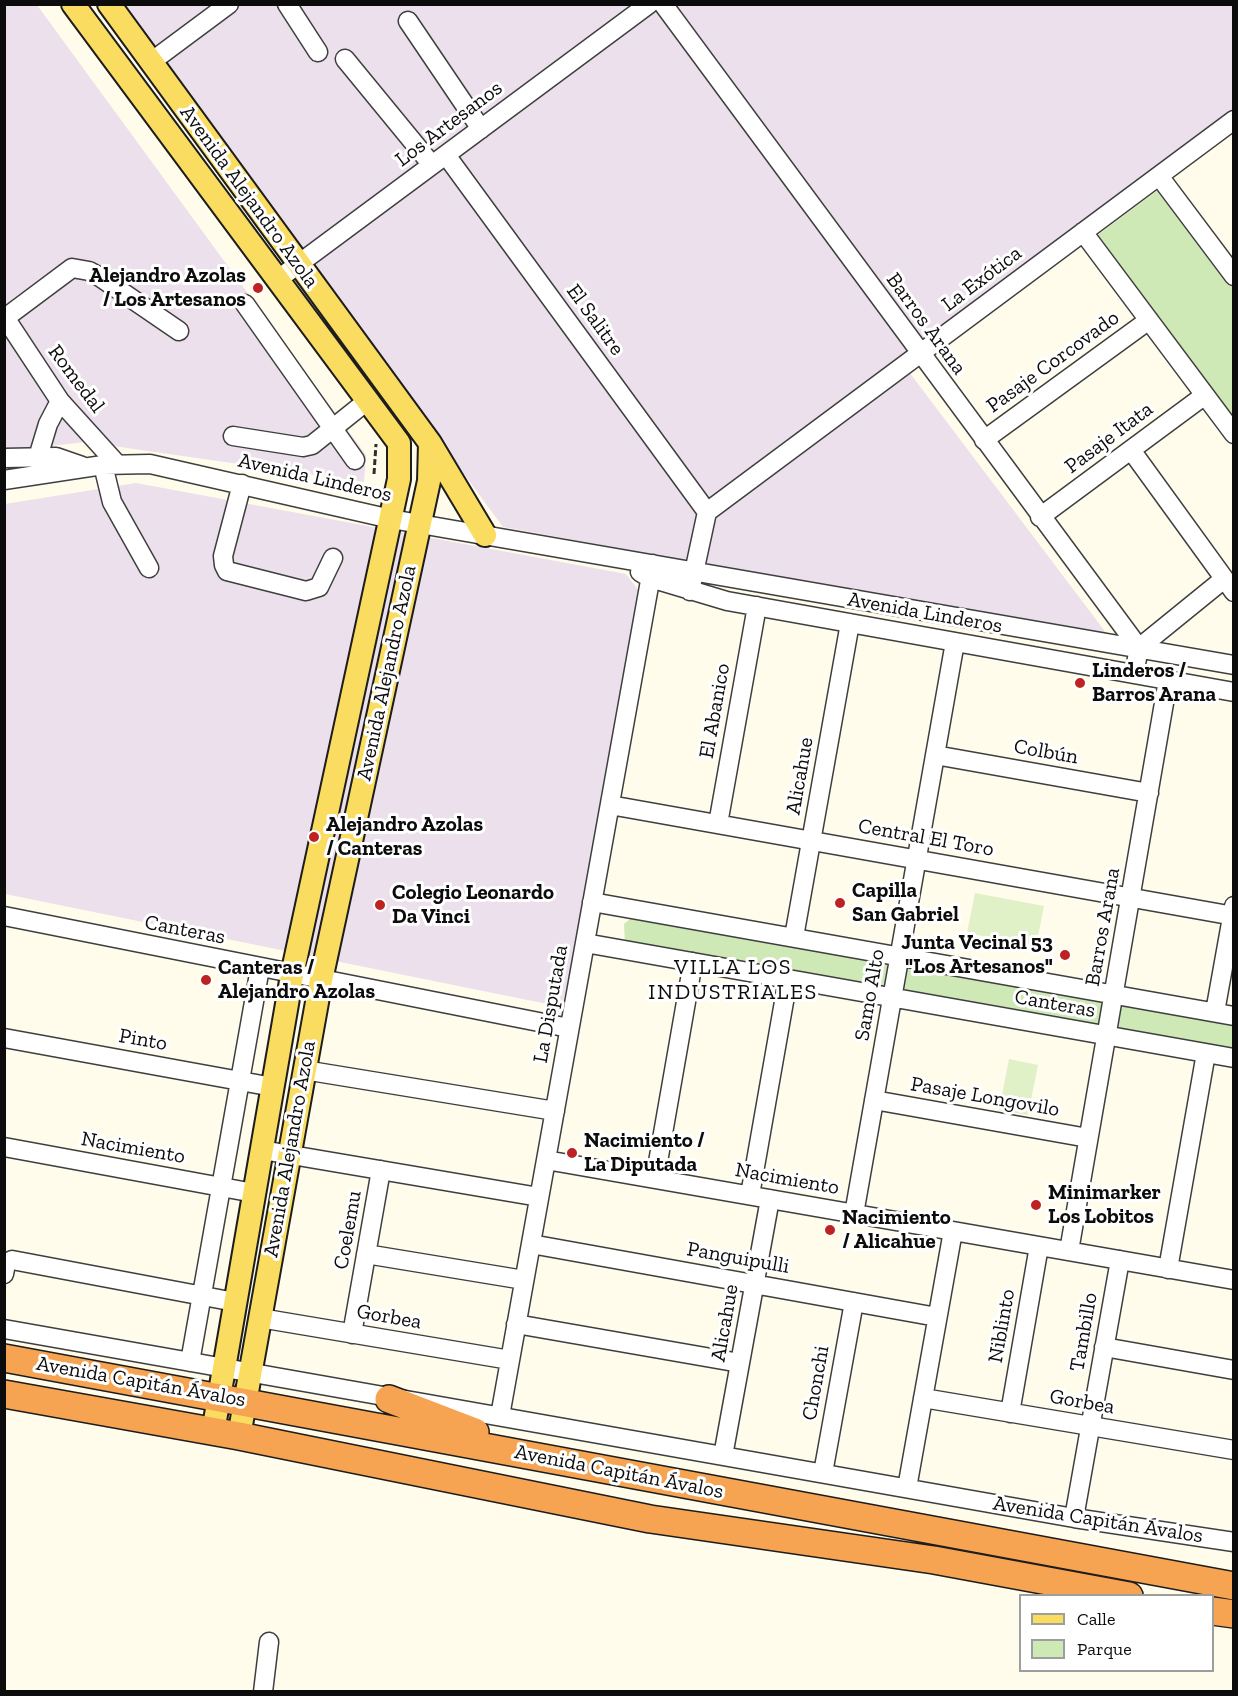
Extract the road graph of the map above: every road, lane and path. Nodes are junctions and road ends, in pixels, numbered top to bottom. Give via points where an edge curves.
1 (73, 4) edge
2 (109, 4) edge
3 (229, 4) edge
4 (287, 4) edge
5 (649, 4) edge
6 (663, 4) edge
7 (408, 21) dead end
8 (318, 52) dead end
9 (345, 59) dead end
10 (151, 62) junction
11 (1233, 121) edge
12 (481, 129) junction
13 (439, 160) junction
14 (1159, 176) junction
15 (1083, 232) junction
16 (297, 265) junction
17 (1233, 276) edge
18 (277, 280) junction
19 (244, 304) dead end
20 (5, 317) edge
21 (1149, 320) junction
22 (179, 331) dead end
23 (920, 353) junction
24 (1205, 395) junction
25 (367, 400) junction
26 (60, 401) junction
27 (334, 429) junction
28 (1233, 434) edge
29 (232, 436) dead end
30 (984, 440) junction
31 (430, 443) junction
32 (1131, 450) junction
33 (38, 457) junction
34 (4, 458) edge
35 (355, 460) dead end
36 (102, 465) junction
37 (4, 480) edge
38 (242, 484) junction
39 (708, 512) junction
40 (1040, 517) junction
41 (391, 519) junction
42 (419, 523) junction
43 (485, 535) junction
44 (333, 558) dead end
45 (149, 568) dead end
46 (652, 571) junction
47 (695, 571) junction
48 (1229, 585) edge
49 (690, 591) junction
50 (757, 606) junction
51 (850, 623) junction
52 (955, 642) junction
53 (1139, 648) junction
54 (1233, 665) edge
55 (1134, 674) junction
56 (1168, 680) junction
57 (1233, 692) edge
58 (935, 755) junction
59 (1149, 794) junction
60 (610, 805) junction
61 (718, 824) junction
62 (811, 841) junction
63 (916, 860) junction
64 (1131, 898) junction
65 (592, 902) junction
66 (1233, 912) edge
67 (4, 916) edge
68 (794, 938) junction
69 (585, 943) junction
70 (900, 956) junction
71 (693, 962) junction
72 (260, 968) junction
73 (292, 975) junction
74 (789, 979) junction
75 (321, 980) junction
76 (1114, 994) junction
77 (892, 998) junction
78 (1215, 1012) junction
79 (1233, 1016) edge
80 (569, 1028) junction
81 (1107, 1036) junction
82 (4, 1038) edge
83 (1206, 1053) junction
84 (1233, 1058) edge
85 (304, 1070) junction
86 (240, 1081) junction
87 (273, 1087) junction
88 (874, 1100) junction
89 (555, 1111) junction
90 (1089, 1138) junction
91 (4, 1147) edge
92 (262, 1150) junction
93 (289, 1154) junction
94 (546, 1160) junction
95 (381, 1170) junction
96 (655, 1179) junction
97 (221, 1186) junction
98 (254, 1193) junction
99 (750, 1196) junction
100 (539, 1197) junction
101 (770, 1199) junction
102 (855, 1214) junction
103 (952, 1231) junction
104 (531, 1244) junction
105 (1039, 1246) junction
106 (1069, 1251) junction
107 (366, 1254) junction
108 (1120, 1260) junction
109 (1168, 1269) junction
110 (4, 1274) edge
111 (524, 1280) junction
112 (1233, 1280) edge
113 (755, 1284) junction
114 (202, 1295) junction
115 (235, 1302) junction
116 (854, 1302) junction
117 (937, 1317) junction
118 (260, 1318) junction
119 (516, 1324) junction
120 (4, 1329) edge
121 (352, 1334) junction
122 (1104, 1347) junction
123 (4, 1358) edge
124 (510, 1360) junction
125 (190, 1362) junction
126 (740, 1363) junction
127 (224, 1368) junction
128 (1233, 1370) edge
129 (250, 1372) junction
130 (4, 1394) edge
131 (232, 1398) junction
132 (923, 1398) junction
133 (389, 1399) junction
134 (1010, 1413) junction
135 (500, 1416) junction
136 (1090, 1426) junction
137 (213, 1432) junction
138 (239, 1436) junction
139 (1233, 1450) edge
140 (723, 1456) junction
141 (538, 1457) junction
142 (823, 1473) junction
143 (907, 1488) junction
144 (1074, 1518) junction
145 (1233, 1542) edge
146 (1233, 1586) edge
147 (1118, 1594) edge
148 (1214, 1611) edge
149 (1233, 1614) edge
150 (268, 1642) dead end
151 (263, 1692) edge

1 - 18 main road, Avenida Alejandro Azola
2 - 10 main road, Avenida Alejandro Azola
3 - 10 street
4 - 8 street
5 - 12 street, Los Artesanos
6 - 23 street, Barros Arana
7 - 12 street
9 - 13 street, El Salitre
10 - 16 main road, Avenida Alejandro Azola
11 - 14 street, La Exótica
12 - 13 street, Los Artesanos
13 - 16 street, Los Artesanos
13 - 39 street, El Salitre
14 - 15 street, La Exótica
14 - 17 street
15 - 21 street
15 - 23 street, La Exótica
16 - 18 street, Los Artesanos
16 - 31 main road, Avenida Alejandro Azola
18 - 25 main road, Avenida Alejandro Azola
19 - 27 street
20 - 22 street via 72,268 90,271
20 - 26 street, Romedal
21 - 24 street
21 - 30 street, Pasaje Corcovado
23 - 30 street, Barros Arana
23 - 39 street, La Exótica
24 - 28 street
24 - 32 street, Pasaje Itata
25 - 27 street
25 - 41 main road, Avenida Alejandro Azola via 399,443 401,466
26 - 33 street
26 - 36 street, Romedal
27 - 29 street via 303,447
27 - 35 street
30 - 40 street, Barros Arana
31 - 42 main road, Avenida Alejandro Azola via 429,481
31 - 43 main road
32 - 40 street, Pasaje Itata
32 - 48 street
33 - 34 street
33 - 36 street
36 - 37 street, Avenida Linderos
36 - 38 street, Avenida Linderos via 150,464
36 - 45 street via 112,502
38 - 41 street, Avenida Linderos
38 - 44 street via 223,556 227,571 306,591 319,587
39 - 47 street
40 - 53 street, Barros Arana
41 - 42 street, Avenida Linderos
41 - 73 main road, Avenida Alejandro Azola
42 - 43 street, Avenida Linderos
42 - 75 main road, Avenida Alejandro Azola
43 - 46 street, Avenida Linderos via 615,557
46 - 47 street, Avenida Linderos
46 - 49 street, Avenida Linderos
46 - 60 street, La Disputada
47 - 49 street
47 - 53 street, Avenida Linderos
48 - 53 street
49 - 50 street, Avenida Linderos
50 - 51 street, Avenida Linderos
50 - 61 street, El Abanico
51 - 52 street, Avenida Linderos
51 - 62 street, Alicahue
52 - 55 street, Avenida Linderos
52 - 58 street, Samo Alto
53 - 54 street, Avenida Linderos
53 - 55 street
55 - 56 street, Avenida Linderos
56 - 57 street, Avenida Linderos
56 - 59 street, Barros Arana
58 - 59 street, Colbún
58 - 63 street, Samo Alto
59 - 64 street, Barros Arana
60 - 61 street, Central El Toro
60 - 65 street, La Disputada
61 - 62 street, Central El Toro
62 - 63 street, Central El Toro
62 - 68 street, Alicahue
63 - 64 street, Central El Toro
63 - 70 street, Samo Alto
64 - 66 street, Central El Toro
64 - 76 street, Barros Arana
65 - 68 street, Canteras
65 - 69 street, La Disputada
66 - 78 street
67 - 72 street, Canteras
68 - 70 street, Canteras
69 - 71 street, Canteras
69 - 80 street, La Disputada
70 - 76 street, Canteras
70 - 77 street, Samo Alto
71 - 74 street, Canteras
71 - 96 street
72 - 73 street, Canteras
72 - 86 street
73 - 75 street, Canteras
73 - 87 main road, Avenida Alejandro Azola
74 - 77 street, Canteras
74 - 99 street
75 - 80 street, Canteras
75 - 85 main road, Avenida Alejandro Azola
76 - 78 street, Canteras
76 - 81 street, Barros Arana
77 - 81 street, Canteras
77 - 88 street, Samo Alto
78 - 79 street, Canteras
80 - 89 street, La Disputada
81 - 83 street, Canteras
81 - 90 street, Barros Arana
82 - 86 street, Pinto
83 - 84 street, Canteras
83 - 109 street
85 - 89 street
85 - 93 main road, Avenida Alejandro Azola
86 - 87 street, Pinto
86 - 97 street
87 - 92 main road, Avenida Alejandro Azola
88 - 90 street, Pasaje Longovilo
88 - 102 street, Samo Alto
89 - 94 street, La Disputada
90 - 106 street, Barros Arana
91 - 97 street, Nacimiento
92 - 93 street
92 - 98 main road, Avenida Alejandro Azola
93 - 95 street
93 - 118 main road, Avenida Alejandro Azola
94 - 96 street, Nacimiento
94 - 100 street, La Disputada
95 - 100 street
95 - 107 street, Coelemu
96 - 99 street, Nacimiento
97 - 98 street, Nacimiento
97 - 114 street
98 - 115 main road, Avenida Alejandro Azola
99 - 101 street, Nacimiento
100 - 104 street, La Disputada
101 - 102 street, Nacimiento
101 - 113 street, Alicahue
102 - 103 street, Nacimiento
103 - 105 street, Nacimiento
103 - 117 street
104 - 111 street, La Disputada
104 - 113 street, Panguipulli
105 - 106 street, Nacimiento
105 - 134 street, Niblinto
106 - 108 street, Nacimiento
107 - 111 street
107 - 121 street, Coelemu
108 - 109 street, Nacimiento
108 - 122 street, Tambillo
109 - 112 street, Nacimiento
110 - 114 street via 6,1264 12,1260
111 - 119 street, La Disputada
113 - 116 street, Panguipulli
113 - 126 street, Alicahue
114 - 115 street
114 - 125 street
115 - 127 main road, Avenida Alejandro Azola
116 - 117 street, Panguipulli
116 - 142 street, Chonchi
117 - 132 street
118 - 121 street, Gorbea
118 - 129 main road, Avenida Alejandro Azola
119 - 124 street, La Disputada
119 - 126 street
120 - 125 street, Avenida Capitán Ávalos
121 - 124 street, Gorbea
122 - 128 street
122 - 136 street, Tambillo
123 - 131 highway, Avenida Capitán Ávalos
124 - 135 street, La Disputada
125 - 127 street, Avenida Capitán Ávalos
126 - 140 street, Alicahue
127 - 129 street, Avenida Capitán Ávalos
127 - 131 main road, Avenida Alejandro Azola
129 - 131 main road, Avenida Alejandro Azola
129 - 133 street, Avenida Capitán Ávalos
130 - 137 highway, Avenida Capitán Ávalos
131 - 137 main road, Avenida Alejandro Azola
131 - 138 main road, Avenida Alejandro Azola
131 - 141 highway, Avenida Capitán Ávalos
132 - 134 street, Gorbea
132 - 143 street
133 - 135 street, Avenida Capitán Ávalos
133 - 141 highway
134 - 136 street, Gorbea
135 - 140 street, Avenida Capitán Ávalos
136 - 139 street, Gorbea
136 - 144 street, Tambillo
137 - 138 highway, Avenida Capitán Ávalos
138 - 147 highway, Avenida Capitán Ávalos via 650,1519 934,1560
140 - 142 street, Avenida Capitán Ávalos
141 - 146 highway, Avenida Capitán Ávalos
142 - 143 street, Avenida Capitán Ávalos
143 - 144 street, Avenida Capitán Ávalos
144 - 145 street, Avenida Capitán Ávalos
148 - 149 highway
150 - 151 street

